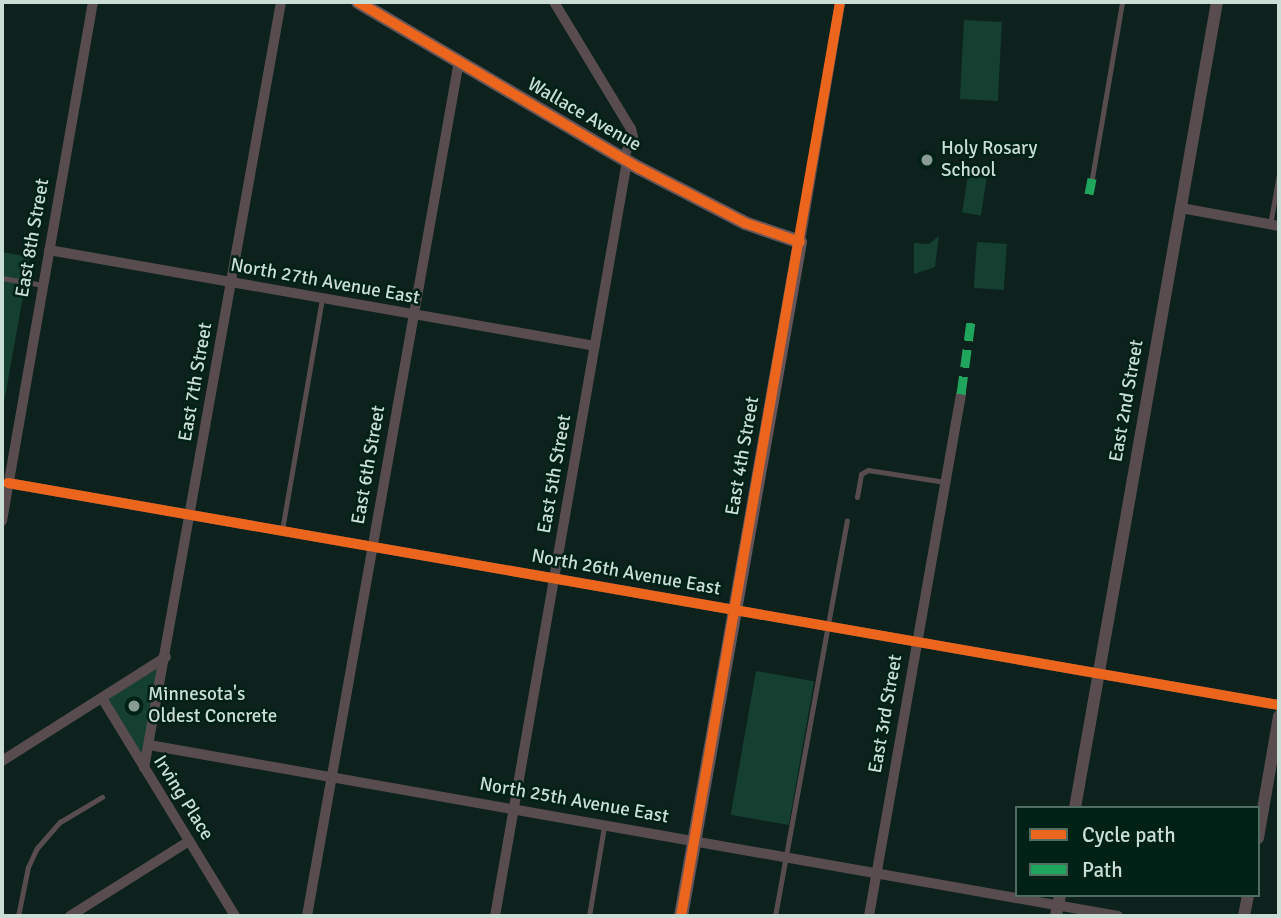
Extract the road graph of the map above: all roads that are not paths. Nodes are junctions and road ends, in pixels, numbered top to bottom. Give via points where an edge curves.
1 (93, 2) edge
2 (281, 2) edge
3 (358, 2) edge
4 (554, 2) edge
5 (840, 2) edge
6 (1122, 2) edge
7 (1217, 2) edge
8 (459, 61) junction
9 (625, 160) junction
10 (1279, 174) edge
11 (1092, 178) dead end
12 (1181, 208) junction
13 (1275, 226) edge
14 (800, 242) junction
15 (49, 250) junction
16 (2, 278) edge
17 (231, 283) junction
18 (43, 285) junction
19 (322, 299) junction
20 (412, 314) junction
21 (595, 346) junction
22 (961, 394) dead end
23 (945, 482) junction
24 (8, 483) junction
25 (858, 497) dead end
26 (191, 514) junction
27 (2, 521) edge
28 (847, 521) dead end
29 (282, 530) junction
30 (372, 546) junction
31 (554, 578) junction
32 (733, 610) junction
33 (827, 626) junction
34 (917, 642) junction
35 (166, 657) junction
36 (1098, 674) junction
37 (102, 698) junction
38 (1279, 705) edge
39 (1279, 716) edge
40 (149, 745) junction
41 (2, 761) edge
42 (144, 768) junction
43 (331, 778) junction
44 (102, 797) dead end
45 (1075, 806) edge
46 (514, 809) junction
47 (605, 825) junction
48 (1260, 826) edge
49 (694, 840) junction
50 (189, 841) junction
51 (785, 856) junction
52 (877, 872) junction
53 (1248, 897) edge
54 (1058, 906) edge
55 (19, 916) edge
56 (69, 916) edge
57 (235, 916) edge
58 (307, 916) edge
59 (495, 916) edge
60 (589, 916) edge
61 (681, 916) edge
62 (775, 916) edge
63 (869, 916) edge
64 (1118, 916) edge
65 (1244, 916) edge

1 - 15 street, East 8th Street
2 - 17 street, East 7th Street
3 - 8 main road, Wallace Avenue
4 - 9 street, East 5th Street via 631,129
5 - 14 street, East 4th Street
6 - 11 lane
7 - 12 street, East 2nd Street
8 - 9 main road, Wallace Avenue
8 - 20 street, East 6th Street
9 - 14 main road, Wallace Avenue via 745,223
9 - 21 street, East 5th Street
10 - 13 lane
12 - 13 street
12 - 36 street, East 2nd Street
14 - 32 main road, East 4th Street
15 - 17 street, North 27th Avenue East
15 - 18 street, East 8th Street
16 - 18 lane
17 - 19 street, North 27th Avenue East
17 - 26 street, East 7th Street
18 - 24 street, East 8th Street
19 - 20 street, North 27th Avenue East
19 - 29 lane
20 - 21 street, North 27th Avenue East
20 - 30 street, East 6th Street
21 - 31 street, East 5th Street
22 - 23 street, East 3rd Street
23 - 25 lane via 868,470 861,474
23 - 34 street, East 3rd Street
24 - 26 street, North 26th Avenue East
24 - 27 street, East 8th Street
26 - 29 street, North 26th Avenue East
26 - 35 street, East 7th Street
28 - 33 lane
29 - 30 street, North 26th Avenue East
30 - 31 street, North 26th Avenue East
30 - 43 street, East 6th Street
31 - 32 street, North 26th Avenue East
31 - 46 street, East 5th Street
32 - 33 street, North 26th Avenue East
32 - 49 main road, East 4th Street
33 - 34 street, North 26th Avenue East
33 - 51 lane
34 - 36 street, North 26th Avenue East
34 - 52 street, East 3rd Street
35 - 37 street
35 - 40 street, East 7th Street
36 - 38 street, North 26th Avenue East
36 - 45 street, East 2nd Street
37 - 41 street
37 - 42 street, Irving Place
39 - 48 street
40 - 42 street, East 7th Street
40 - 43 street, North 25th Avenue East
42 - 50 street, Irving Place
43 - 46 street, North 25th Avenue East
43 - 58 street, East 6th Street
44 - 55 lane via 60,822 37,849 28,867
46 - 47 street, North 25th Avenue East
46 - 59 street, East 5th Street
47 - 49 street, North 25th Avenue East
47 - 60 lane
49 - 51 street, North 25th Avenue East
49 - 61 main road, East 4th Street
50 - 56 street
50 - 57 street, Irving Place
51 - 52 street, North 25th Avenue East
51 - 62 lane
52 - 54 street, North 25th Avenue East
52 - 63 street, East 3rd Street
53 - 65 street
54 - 64 street, North 25th Avenue East

